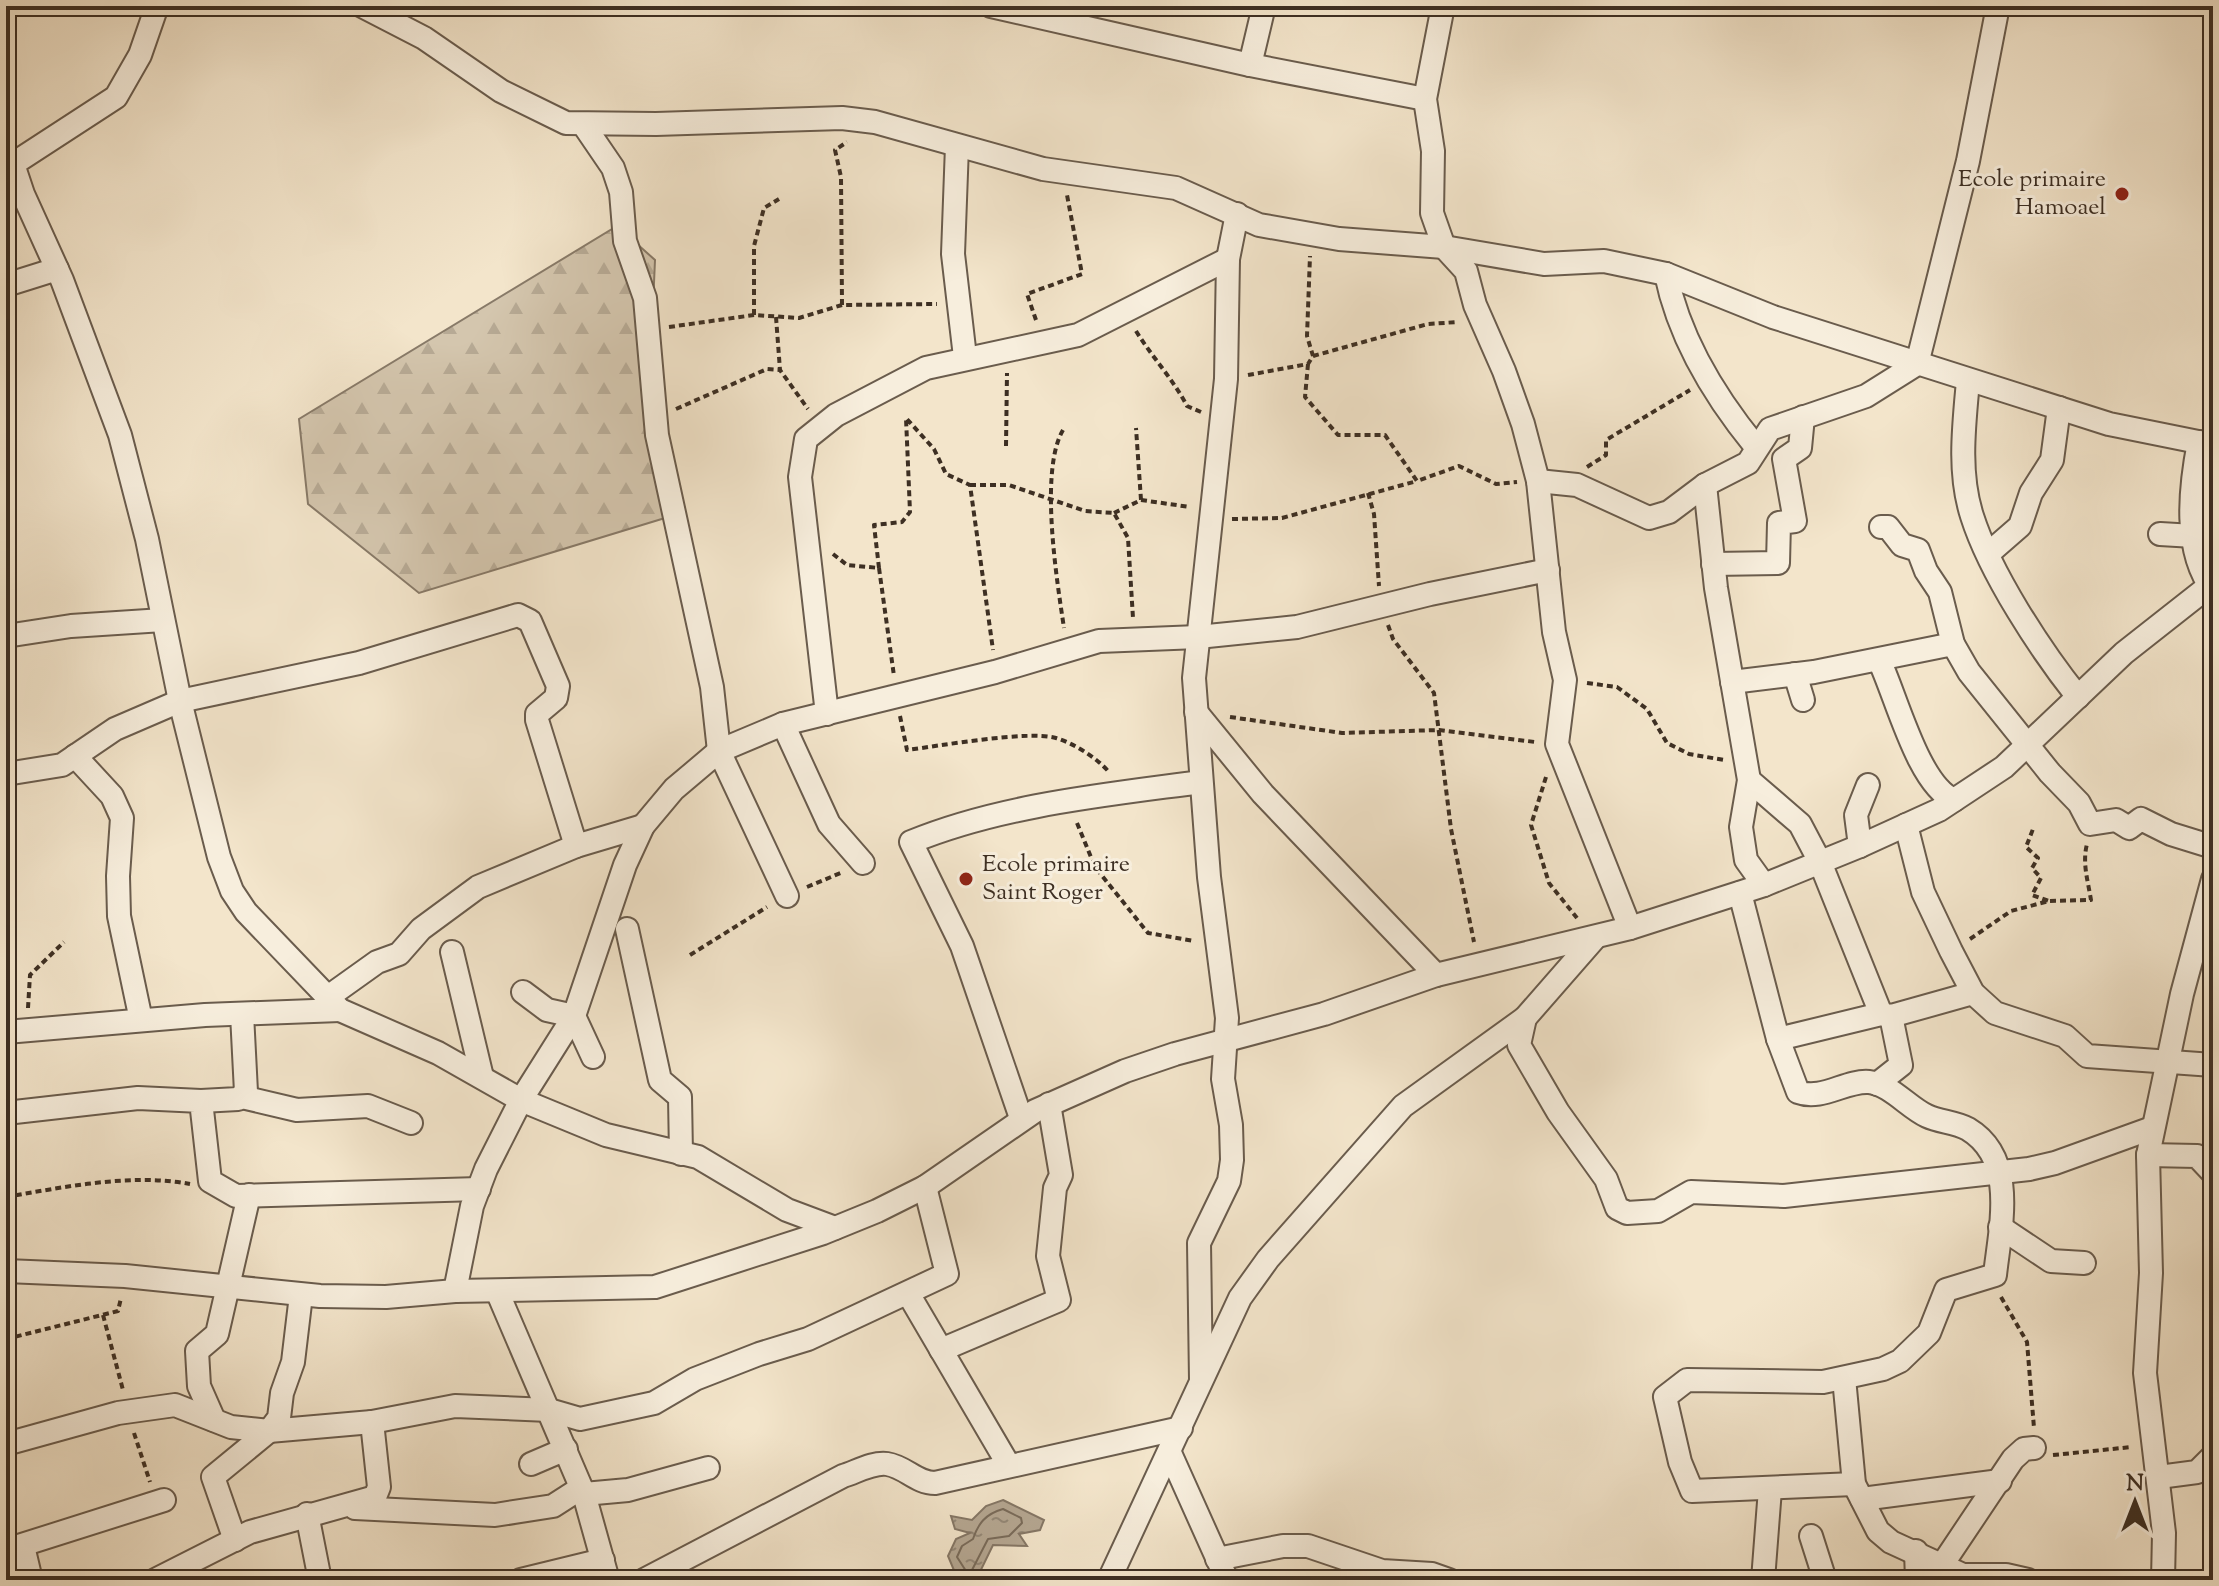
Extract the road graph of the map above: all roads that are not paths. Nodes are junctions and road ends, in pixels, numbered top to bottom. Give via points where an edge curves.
1 (157, 6) edge
2 (362, 6) edge
3 (991, 6) edge
4 (1264, 6) edge
5 (1443, 6) edge
6 (1998, 6) edge
7 (1062, 14) edge
8 (1250, 65) junction
9 (1425, 99) junction
10 (583, 124) junction
11 (957, 146) junction
12 (10, 163) edge
13 (1237, 214) junction
14 (1444, 247) junction
15 (1228, 259) junction
16 (57, 269) junction
17 (1666, 274) junction
18 (6, 285) edge
19 (965, 357) junction
20 (1917, 364) junction
21 (1968, 381) junction
22 (2059, 408) junction
23 (1803, 417) junction
24 (2206, 444) edge
25 (1756, 447) junction
26 (1538, 481) junction
27 (1705, 485) junction
28 (1881, 527) dead end
29 (2160, 534) dead end
30 (2194, 536) junction
31 (1989, 553) junction
32 (1713, 564) junction
33 (1548, 570) junction
34 (2212, 586) edge
35 (163, 620) junction
36 (6, 636) edge
37 (1198, 637) junction
38 (1953, 644) junction
39 (1879, 660) junction
40 (1795, 674) junction
41 (1732, 682) junction
42 (2078, 697) junction
43 (1803, 700) dead end
44 (180, 701) junction
45 (1196, 712) junction
46 (827, 714) junction
47 (783, 724) junction
48 (2027, 745) junction
49 (719, 751) junction
50 (75, 756) junction
51 (1746, 771) junction
52 (6, 774) edge
53 (1201, 782) junction
54 (1868, 785) dead end
55 (1954, 800) junction
56 (1906, 825) junction
57 (643, 826) junction
58 (576, 846) junction
59 (1860, 846) junction
60 (2213, 847) edge
61 (1820, 862) junction
62 (863, 863) dead end
63 (2212, 884) edge
64 (1764, 885) junction
65 (1740, 893) junction
66 (787, 896) dead end
67 (1630, 928) junction
68 (627, 929) dead end
69 (1594, 939) junction
70 (452, 952) dead end
71 (1436, 975) junction
72 (523, 992) dead end
73 (1973, 993) junction
74 (334, 1004) junction
75 (242, 1014) junction
76 (1886, 1015) junction
77 (574, 1016) junction
78 (1525, 1018) junction
79 (141, 1020) junction
80 (16, 1031) edge
81 (1226, 1039) junction
82 (1778, 1039) junction
83 (593, 1057) dead end
84 (2169, 1062) junction
85 (2213, 1065) edge
86 (482, 1077) junction
87 (1877, 1084) junction
88 (242, 1097) junction
89 (521, 1100) junction
90 (201, 1101) junction
91 (1049, 1104) junction
92 (6, 1113) edge
93 (1021, 1118) junction
94 (411, 1123) dead end
95 (2152, 1128) junction
96 (681, 1154) junction
97 (2148, 1155) junction
98 (2002, 1173) junction
99 (2213, 1173) edge
100 (925, 1187) junction
101 (479, 1189) junction
102 (249, 1195) junction
103 (2000, 1227) junction
104 (835, 1228) junction
105 (2084, 1263) dead end
106 (6, 1271) edge
107 (228, 1289) junction
108 (455, 1291) junction
109 (497, 1291) junction
110 (301, 1295) junction
111 (909, 1295) junction
112 (941, 1350) junction
113 (1844, 1378) junction
114 (1201, 1380) junction
115 (549, 1410) junction
116 (214, 1420) junction
117 (372, 1422) junction
118 (1181, 1428) junction
119 (269, 1431) junction
120 (6, 1444) edge
121 (2034, 1448) road end
122 (566, 1449) junction
123 (1170, 1453) junction
124 (2213, 1456) edge
125 (531, 1464) dead end
126 (1008, 1464) junction
127 (708, 1468) dead end
128 (2159, 1477) junction
129 (2000, 1481) junction
130 (1770, 1489) junction
131 (583, 1491) junction
132 (1858, 1491) junction
133 (164, 1500) dead end
134 (338, 1507) junction
135 (307, 1514) junction
136 (1811, 1536) dead end
137 (235, 1540) junction
138 (14, 1548) edge
139 (1916, 1551) junction
140 (1217, 1559) junction
141 (1942, 1565) junction
142 (605, 1570) edge
143 (31, 1580) edge
144 (155, 1580) edge
145 (320, 1580) edge
146 (521, 1580) edge
147 (644, 1580) edge
148 (1109, 1580) edge
149 (1227, 1580) edge
150 (1449, 1580) edge
151 (1763, 1580) edge
152 (1825, 1580) edge
153 (1917, 1580) edge
154 (2028, 1580) edge
155 (2163, 1580) edge

1 - 12 street via 140,55 116,97
2 - 10 street via 424,38 501,91 559,121
3 - 7 street
4 - 8 street
5 - 9 street
6 - 20 street via 1968,161
7 - 8 street
8 - 9 street
9 - 14 street via 1433,151 1432,213
10 - 11 street via 842,118
10 - 49 street via 613,168 621,192 625,241 645,298 669,499 712,687
11 - 13 street via 1062,173 1176,188
11 - 19 street via 953,254
12 - 16 street
13 - 14 street via 1259,225 1311,234
13 - 15 street
14 - 17 street via 1544,264 1604,261
14 - 26 street via 1466,271
15 - 19 street via 1078,335
15 - 37 street via 1226,379
16 - 18 street
16 - 35 street via 120,435
17 - 20 street via 1773,317
17 - 25 street via 1685,337
19 - 46 street via 879,390 817,430 801,450
20 - 21 street
20 - 23 street via 1866,396
21 - 22 street
21 - 31 street via 1962,446 1972,515
22 - 24 street
22 - 31 street via 2052,460 2031,493 2020,526
23 - 25 street via 1770,429
23 - 32 street via 1800,448 1784,459 1795,521 1779,523 1778,563
24 - 30 street via 2193,480
25 - 27 street via 1748,463
26 - 27 street via 1577,485 1649,518 1669,512
26 - 33 street
27 - 32 street
28 - 38 street via 1888,527 1902,545 1918,550 1940,592
29 - 30 street
30 - 34 street via 2197,564
31 - 42 street
32 - 41 street
33 - 37 street via 1297,627
33 - 67 street via 1565,680 1557,744
34 - 42 street via 2124,653
35 - 36 street
35 - 44 street
37 - 45 street
37 - 46 street via 1099,641
38 - 39 street
38 - 48 street
39 - 40 street
39 - 55 street via 1919,754 1941,794
40 - 41 street
40 - 43 street
41 - 51 street
42 - 48 street
44 - 50 street via 115,729
44 - 58 street via 359,663 525,616 558,686 556,698 537,720
44 - 74 street via 232,891
45 - 53 street
45 - 71 street via 1263,794
46 - 47 street
47 - 49 street
47 - 62 street via 829,824
48 - 55 street
48 - 60 street via 2079,803 2090,824 2116,820 2129,828 2141,819
49 - 57 street via 674,789
49 - 66 street
50 - 52 street via 49,769
50 - 79 street via 112,796 122,818 119,916
51 - 61 street via 1800,824
51 - 64 street via 1741,827 1746,860
53 - 81 street
53 - 93 street via 1069,802 942,830 911,842 962,946
54 - 59 street via 1856,815
55 - 56 street
56 - 59 street
56 - 73 street via 1923,892
57 - 58 street
57 - 77 street
58 - 74 street via 478,887 421,929 399,954 377,962
59 - 61 street
61 - 64 street
61 - 76 street
63 - 84 street
64 - 65 street
65 - 67 street
65 - 82 street
67 - 69 street
68 - 96 street via 660,1080 680,1097
69 - 71 street
69 - 78 street
70 - 86 street
71 - 81 street via 1324,1014
72 - 77 street via 547,1010
73 - 76 street
73 - 84 street via 1995,1013 2065,1036 2087,1056
74 - 75 street
74 - 86 street
75 - 79 street
75 - 88 street
76 - 82 street
76 - 87 street via 1901,1065
77 - 83 street
77 - 89 street
78 - 98 street via 1519,1045 1606,1179 1617,1208 1625,1213 1658,1211 1691,1192 1784,1196
78 - 114 street via 1403,1106 1268,1259 1240,1298
79 - 80 street
81 - 91 street via 1125,1071
81 - 114 street via 1223,1079 1232,1160 1229,1181 1199,1243
82 - 87 street via 1800,1093
84 - 85 street
84 - 95 street
86 - 89 street
87 - 98 street via 1925,1115 1970,1130
88 - 90 street
88 - 94 street via 297,1110 368,1106
89 - 96 street via 606,1135
89 - 101 street
90 - 92 street via 138,1098
90 - 102 street via 210,1181 236,1196
91 - 93 street
91 - 112 street via 1061,1175 1048,1256 1059,1300
93 - 100 street
95 - 97 street
95 - 98 street via 2055,1163
96 - 104 street via 715,1165 787,1210
97 - 99 street via 2197,1156
97 - 128 street via 2151,1273 2145,1373
98 - 103 street
100 - 104 street
100 - 111 street via 947,1274
101 - 102 street
101 - 108 street
102 - 107 street
103 - 105 street via 2051,1261
103 - 113 street via 1995,1275 1946,1290 1929,1333 1900,1361
104 - 109 street via 655,1287
106 - 107 street via 125,1276
107 - 110 street
107 - 116 street via 217,1334 197,1351 199,1386
108 - 109 street
108 - 110 street via 386,1297
109 - 115 street
110 - 119 street via 293,1362 279,1418
111 - 112 street
111 - 115 street via 808,1339 695,1379 654,1403 580,1419
112 - 126 street
113 - 130 street via 1687,1380 1665,1397 1692,1491
113 - 132 street
114 - 118 street
115 - 117 street via 455,1406
115 - 122 street
116 - 119 street
116 - 120 street via 175,1405 159,1406
117 - 119 street
117 - 134 street via 378,1493
118 - 123 street
118 - 126 street
119 - 137 street via 213,1477
121 - 129 street via 2021,1451
122 - 125 street
122 - 131 street
123 - 140 street
123 - 148 street
124 - 128 street via 2197,1472
126 - 147 street via 926,1483 888,1464 876,1465 843,1476
127 - 131 street via 628,1490
128 - 155 street
129 - 132 street
129 - 141 street
130 - 132 street
130 - 151 street
131 - 134 street via 553,1506 495,1515
131 - 142 street
132 - 139 street via 1878,1531
133 - 138 street
134 - 135 street
135 - 137 street
135 - 145 street
136 - 152 street
137 - 144 street
138 - 143 street
139 - 141 street
139 - 153 street
140 - 149 street
140 - 150 street via 1308,1546 1382,1571
141 - 154 street via 1963,1575
142 - 146 street

